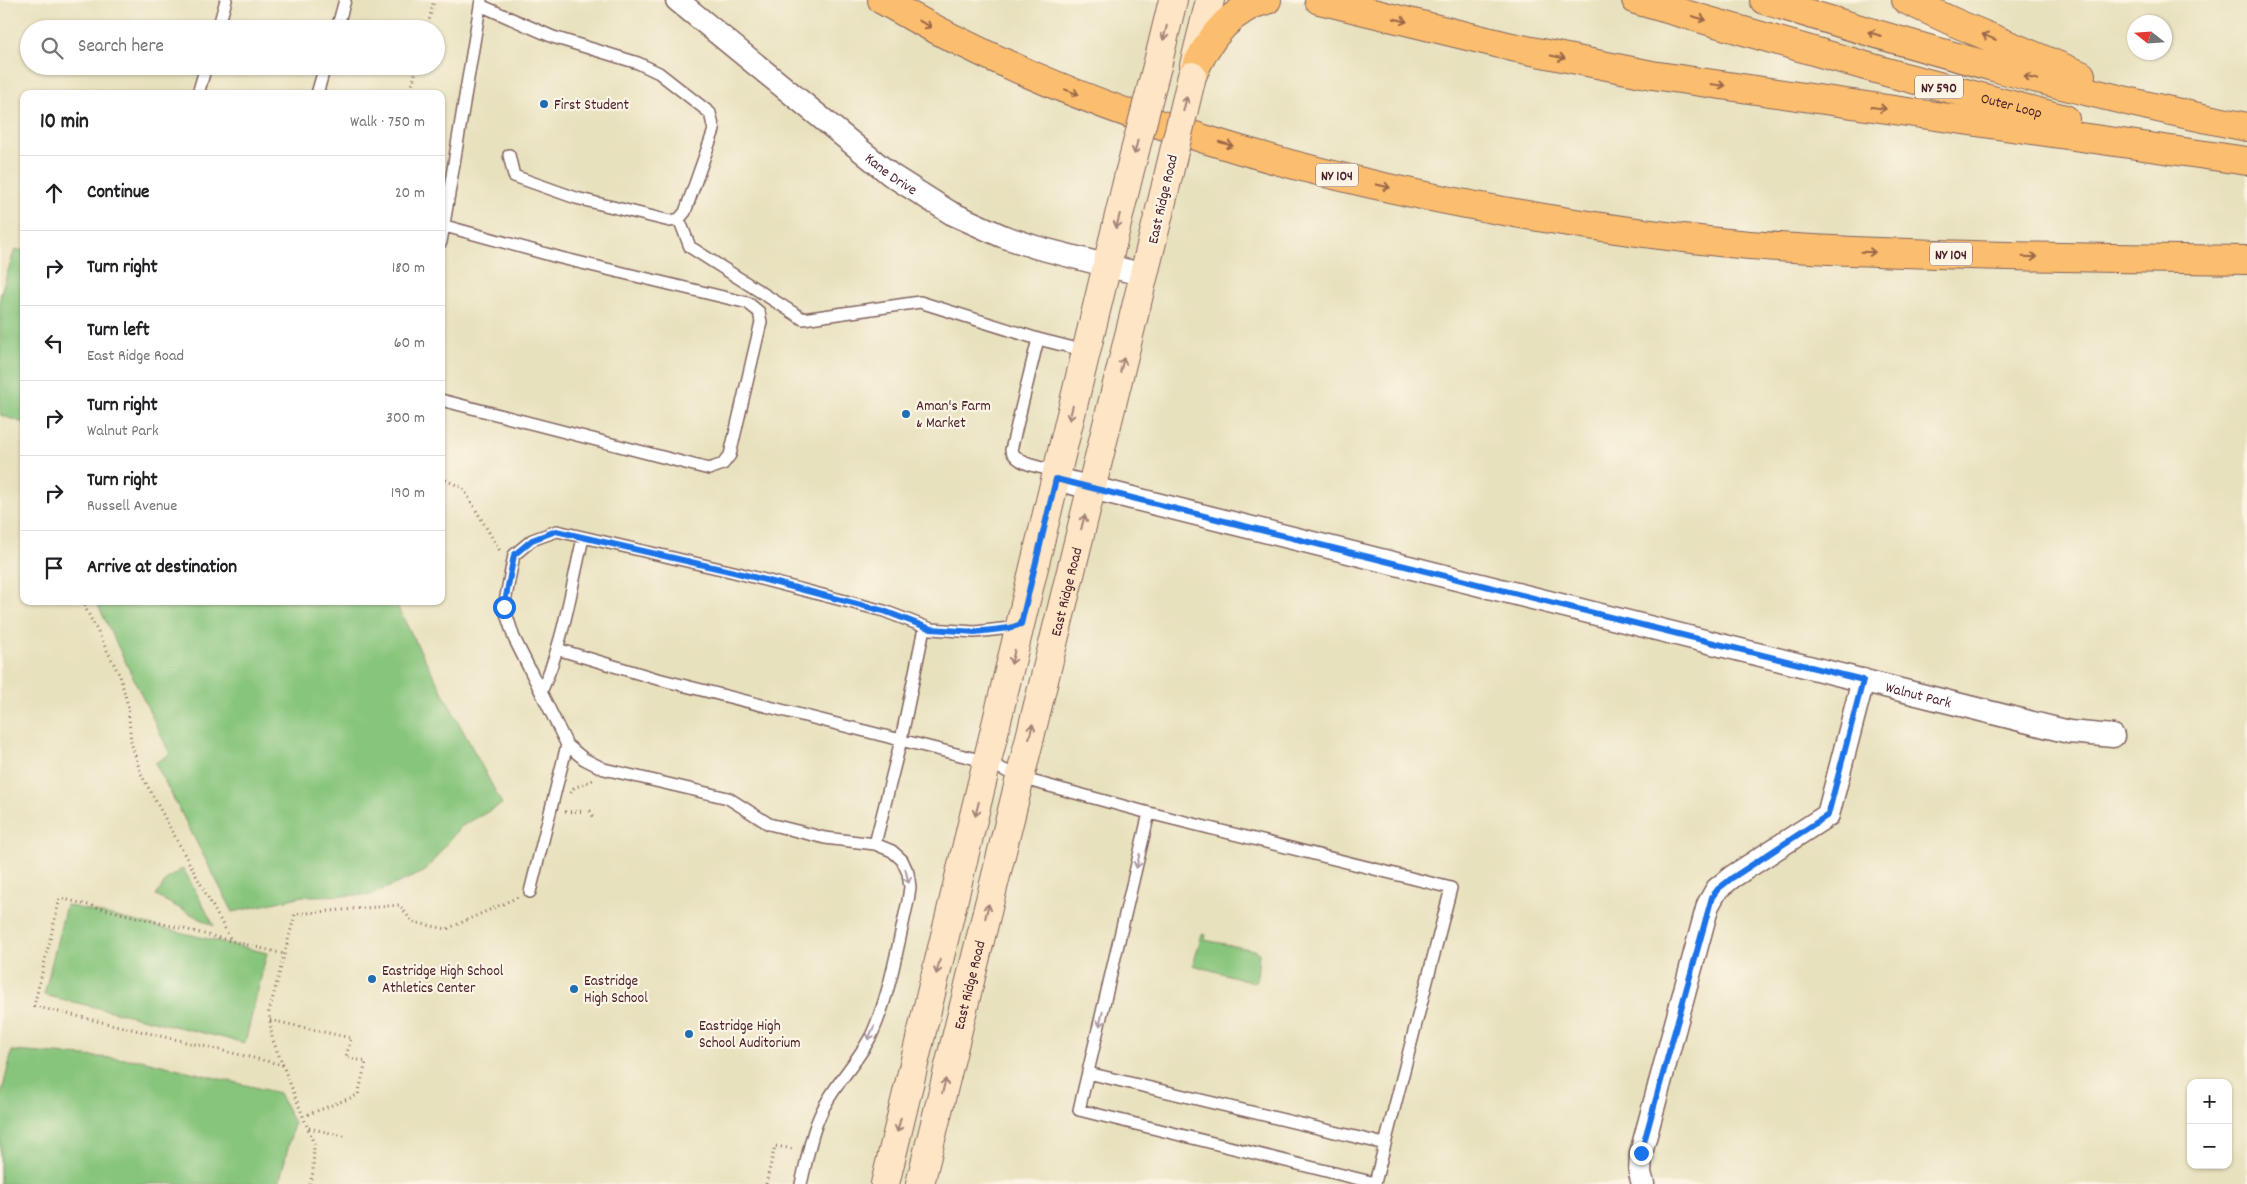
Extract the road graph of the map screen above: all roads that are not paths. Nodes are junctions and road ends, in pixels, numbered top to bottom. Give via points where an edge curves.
1 (226, 0) edge
2 (346, 0) edge
3 (677, 0) edge
4 (882, 0) edge
5 (1173, 0) edge
6 (1210, 0) edge
7 (1267, 0) edge
8 (1319, 0) edge
9 (1636, 0) edge
10 (1764, 0) edge
11 (1906, 0) edge
12 (480, 2) edge
13 (220, 20) edge
14 (340, 20) edge
15 (203, 75) edge
16 (323, 75) edge
17 (1192, 76) junction
18 (199, 90) edge
19 (318, 90) edge
20 (2198, 117) junction
21 (2247, 126) edge
22 (509, 155) dead end
23 (2247, 160) edge
24 (679, 219) junction
25 (445, 226) joint
26 (2084, 258) junction
27 (2247, 260) edge
28 (1107, 265) junction
29 (2247, 270) edge
30 (1144, 274) junction
31 (1038, 339) junction
32 (1086, 351) junction
33 (445, 401) edge
34 (1057, 475) junction
35 (1091, 488) junction
36 (583, 538) junction
37 (1021, 624) junction
38 (924, 628) junction
39 (557, 649) junction
40 (1863, 680) junction
41 (541, 692) junction
42 (2114, 736) dead end
43 (901, 740) junction
44 (568, 745) junction
45 (988, 762) junction
46 (1020, 778) junction
47 (1149, 814) junction
48 (876, 844) junction
49 (530, 892) road end
50 (1088, 1073) junction
51 (1385, 1144) junction
52 (801, 1184) edge
53 (884, 1184) edge
54 (920, 1184) edge
55 (1643, 1184) edge

1 - 13 lane
2 - 14 lane
3 - 28 street, Kane Drive via 891,175 952,213 1019,242
4 -> 26 highway, NY 104 via 992,58 1124,111 1258,154 1392,189 1564,221 1737,244 1819,250
5 -> 28 main road, bridge
6 - 17 main road, East Ridge Road
7 - 17 highway via 1247,6 1228,21 1206,48
8 -> 23 highway via 1512,47 1652,75
9 -> 23 highway, Outer Loop / NY 590 via 1981,98
20 -> 10 highway, NY 590 via 2003,70
20 -> 11 highway via 2053,64
12 - 24 lane via 553,37 638,63 659,73 710,113 714,130 685,212
12 - 25 lane
15 - 18 lane
16 - 19 lane
30 -> 17 main road, East Ridge Road, bridge
20 - 21 highway, NY 590
22 - 24 lane via 514,176 576,198 670,221
24 - 31 lane via 690,247 803,319 920,302
25 - 33 lane via 748,303 759,312 761,322 730,455 723,464 709,469
26 - 27 highway
26 - 29 highway, NY 104
28 - 30 street, Kane Drive
28 - 32 main road
35 -> 30 main road, East Ridge Road
31 - 32 lane
31 - 34 lane via 1011,450 1014,458
32 -> 34 main road
34 - 35 street, Walnut Park
34 - 37 main road
35 - 40 street, Walnut Park
46 -> 35 main road, East Ridge Road
36 - 38 lane via 734,572 884,611
36 - 39 lane
36 - 41 lane via 556,531 532,540 514,555 504,607 514,638
37 - 38 lane via 975,632
37 -> 45 main road
38 - 43 lane
39 - 41 lane
39 - 43 lane via 654,678
40 - 42 street, Walnut Park via 2069,732
40 - 55 street via 1828,815 1732,878 1718,889 1708,905 1641,1153
41 - 44 lane
43 - 45 lane
43 - 48 lane
44 - 48 lane via 584,759 604,768 728,798 769,824 825,838
44 - 49 lane
45 - 46 lane
45 -> 53 main road
46 - 47 lane
54 -> 46 main road, East Ridge Road
47 -> 50 lane
47 - 51 lane via 1451,888
48 -> 52 lane via 902,860 908,873 908,901 872,1034 822,1111
50 - 51 lane
50 - 51 lane via 1080,1110 1375,1183

